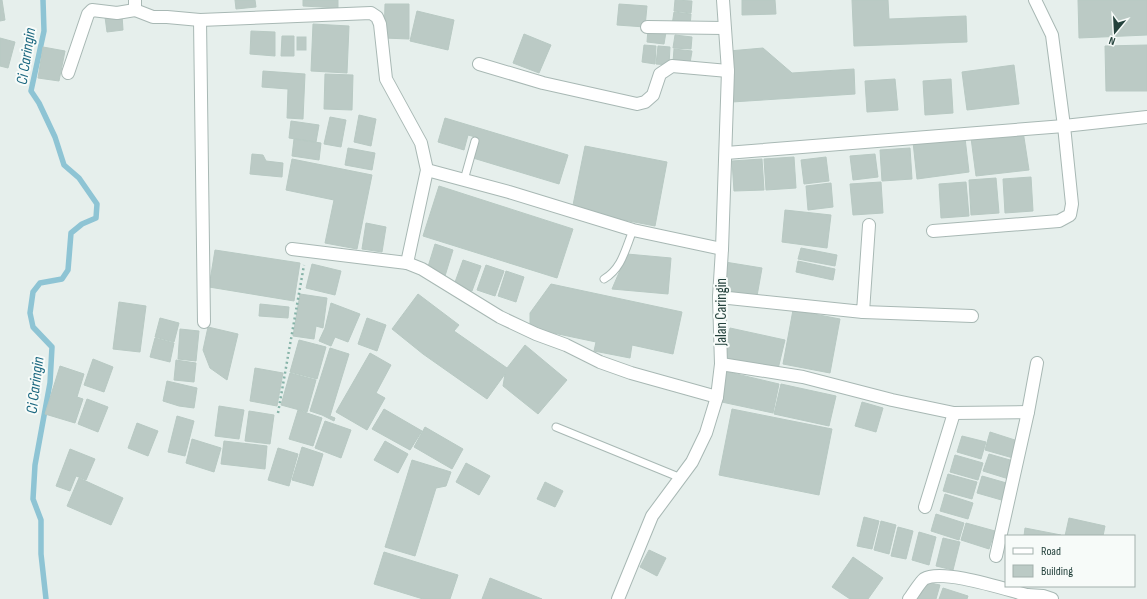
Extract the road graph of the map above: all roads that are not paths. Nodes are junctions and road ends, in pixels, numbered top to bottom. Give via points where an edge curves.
1 (723, 0) edge
2 (1035, 0) edge
3 (135, 5) edge
4 (200, 20) junction
5 (647, 26) dead end
6 (724, 28) junction
7 (479, 64) dead end
8 (728, 71) junction
9 (68, 73) dead end
10 (1147, 117) edge
11 (1064, 126) junction
12 (475, 140) dead end
13 (726, 154) junction
14 (427, 170) junction
15 (464, 180) junction
16 (869, 225) dead end
17 (633, 230) junction
18 (933, 231) dead end
19 (292, 249) dead end
20 (722, 249) junction
21 (407, 263) junction
22 (604, 279) dead end
23 (719, 297) junction
24 (863, 312) junction
25 (972, 316) dead end
26 (204, 322) dead end
27 (1037, 363) dead end
28 (721, 364) junction
29 (717, 397) junction
30 (1028, 412) junction
31 (954, 413) junction
32 (556, 427) dead end
33 (681, 478) junction
34 (926, 507) dead end
35 (996, 556) dead end
36 (1028, 597) edge
37 (618, 599) edge
38 (909, 599) edge
39 (1052, 599) edge

1 - 6 street, Jalan Caringin
2 - 11 street via 1052,35
3 - 4 street via 152,17
3 - 9 street via 117,13 92,10 88,14
4 - 14 street via 371,13 377,17 380,24 386,79 420,143
4 - 26 street
5 - 6 street
6 - 8 street, Jalan Caringin
7 - 8 street via 542,83 637,104 645,102 652,95 660,74 672,66
8 - 13 street, Jalan Caringin
10 - 11 street
11 - 13 street
11 - 18 street via 1072,204 1070,215 1059,221
12 - 15 lane
13 - 20 street, Jalan Caringin
14 - 15 street
14 - 21 street
15 - 17 street
16 - 24 street
17 - 20 street
17 - 22 lane via 618,267
19 - 21 street
20 - 23 street, Jalan Caringin
21 - 29 street via 422,269 500,317 600,362
23 - 24 street
23 - 28 street, Jalan Caringin
24 - 25 street
27 - 30 street
28 - 29 street, Jalan Caringin
28 - 31 street via 803,377
29 - 33 street, Jalan Caringin via 706,433
30 - 31 street
30 - 35 street
31 - 34 street
32 - 33 lane
33 - 37 street, Jalan Caringin via 652,516
36 - 38 street via 986,584 941,576 924,579
36 - 39 street via 1043,596

